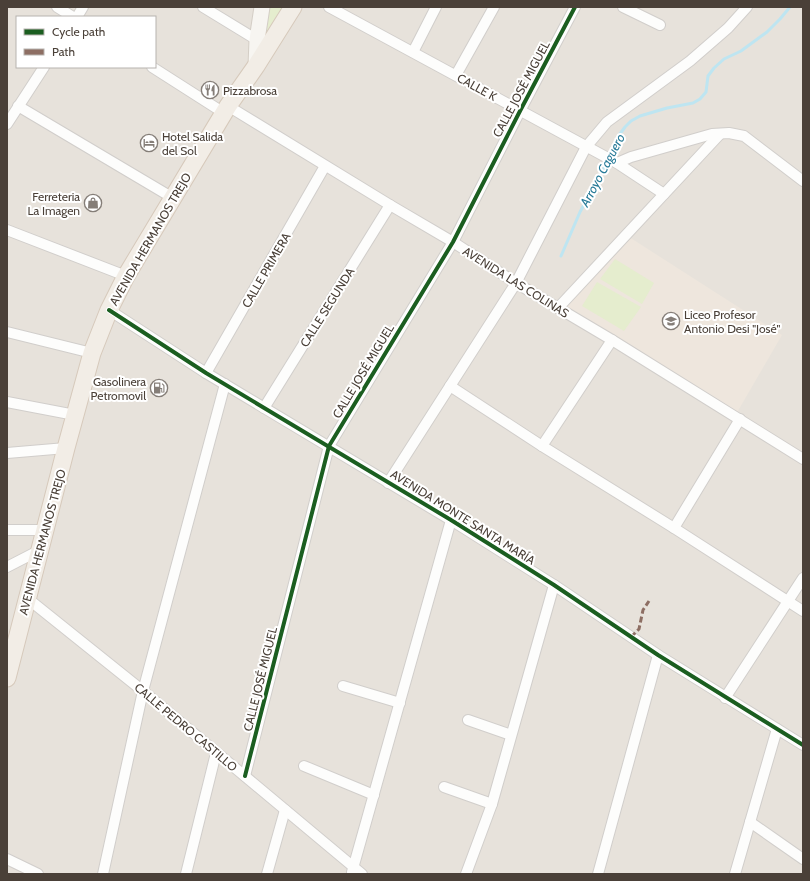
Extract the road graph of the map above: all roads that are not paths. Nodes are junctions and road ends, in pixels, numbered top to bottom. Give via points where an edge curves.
1 (57, 7) edge
2 (83, 7) edge
3 (204, 7) edge
4 (262, 7) edge
5 (293, 7) edge
6 (329, 7) edge
7 (436, 7) edge
8 (494, 7) edge
9 (576, 7) edge
10 (623, 7) edge
11 (747, 7) edge
12 (71, 16) edge
13 (78, 16) edge
14 (660, 25) dead end
15 (257, 40) junction
16 (413, 52) junction
17 (256, 66) junction
18 (43, 68) edge
19 (154, 68) edge
20 (456, 75) junction
21 (18, 106) junction
22 (226, 109) junction
23 (520, 111) junction
24 (7, 124) edge
25 (720, 134) junction
26 (586, 147) junction
27 (614, 162) junction
28 (325, 166) junction
29 (803, 182) edge
30 (664, 194) junction
31 (173, 198) junction
32 (390, 205) junction
33 (7, 230) edge
34 (453, 242) junction
35 (126, 276) junction
36 (516, 283) junction
37 (558, 308) junction
38 (109, 310) junction
39 (7, 332) edge
40 (612, 340) junction
41 (92, 353) junction
42 (206, 373) junction
43 (226, 384) junction
44 (450, 386) junction
45 (7, 402) edge
46 (264, 408) junction
47 (75, 415) junction
48 (740, 419) junction
49 (329, 446) junction
50 (542, 446) junction
51 (66, 448) junction
52 (7, 454) edge
53 (803, 459) edge
54 (388, 483) junction
55 (451, 520) junction
56 (674, 528) junction
57 (7, 530) edge
58 (45, 530) junction
59 (40, 550) junction
60 (7, 567) edge
61 (803, 578) edge
62 (554, 585) junction
63 (27, 598) junction
64 (788, 601) junction
65 (803, 611) edge
66 (658, 656) junction
67 (7, 678) edge
68 (343, 686) dead end
69 (143, 691) junction
70 (725, 698) junction
71 (400, 703) junction
72 (468, 720) dead end
73 (777, 729) junction
74 (511, 735) junction
75 (803, 745) edge
76 (216, 752) junction
77 (304, 766) dead end
78 (245, 776) junction
79 (444, 787) dead end
80 (374, 795) junction
81 (492, 804) junction
82 (285, 810) junction
83 (750, 822) junction
84 (7, 859) edge
85 (803, 859) edge
86 (356, 872) edge
87 (38, 874) edge
88 (103, 874) edge
89 (186, 874) edge
90 (267, 874) edge
91 (466, 874) edge
92 (598, 874) edge
93 (735, 874) edge

1 - 12 street
2 - 13 street
3 - 15 street
4 - 15 street
5 - 17 main road, AVENIDA HERMANOS TREJO
6 - 16 street, CALLE K
7 - 16 street
8 - 20 street
9 - 23 street, CALLE JOSÉ MIGUEL
10 - 14 street
11 - 26 street via 690,62 607,122
15 - 17 street
16 - 20 street, CALLE K
17 - 22 main road, AVENIDA HERMANOS TREJO
18 - 21 street
19 - 22 street, AVENIDA LAS COLINAS
20 - 23 street, CALLE K
21 - 24 street
21 - 31 street
22 - 28 street, AVENIDA LAS COLINAS
22 - 31 main road, AVENIDA HERMANOS TREJO
23 - 26 street, CALLE K
23 - 34 street, CALLE JOSÉ MIGUEL
25 - 27 street via 712,134
25 - 29 street via 744,136
25 - 30 street
26 - 27 street, CALLE K
26 - 36 street
27 - 30 street, CALLE K
28 - 32 street, AVENIDA LAS COLINAS
28 - 42 street, CALLE PRIMERA
30 - 37 street
31 - 35 main road, AVENIDA HERMANOS TREJO
32 - 34 street, AVENIDA LAS COLINAS
32 - 46 street, CALLE SEGUNDA
33 - 35 street
34 - 36 street, AVENIDA LAS COLINAS
34 - 49 street, CALLE JOSÉ MIGUEL
35 - 38 main road, AVENIDA HERMANOS TREJO
36 - 37 street, AVENIDA LAS COLINAS
36 - 44 street
37 - 40 street, AVENIDA LAS COLINAS
38 - 41 main road, AVENIDA HERMANOS TREJO
38 - 42 street, AVENIDA MONTE SANTA MARÍA
39 - 41 street
40 - 48 street, AVENIDA LAS COLINAS
40 - 50 street
41 - 47 main road, AVENIDA HERMANOS TREJO
42 - 43 street, AVENIDA MONTE SANTA MARÍA
43 - 46 street, AVENIDA MONTE SANTA MARÍA
43 - 69 street
44 - 50 street
44 - 54 street
45 - 47 street
46 - 49 street, AVENIDA MONTE SANTA MARÍA
47 - 51 main road, AVENIDA HERMANOS TREJO
48 - 53 street, AVENIDA LAS COLINAS
48 - 56 street
49 - 54 street, AVENIDA MONTE SANTA MARÍA
49 - 78 street, CALLE JOSÉ MIGUEL
50 - 56 street
51 - 52 street
51 - 58 main road, AVENIDA HERMANOS TREJO
54 - 55 street, AVENIDA MONTE SANTA MARÍA
55 - 62 street, AVENIDA MONTE SANTA MARÍA
55 - 71 street
56 - 64 street
57 - 58 street
58 - 59 main road, AVENIDA HERMANOS TREJO
59 - 60 street
59 - 63 main road, AVENIDA HERMANOS TREJO
61 - 64 street
62 - 66 street, AVENIDA MONTE SANTA MARÍA
62 - 74 street
63 - 67 main road, AVENIDA HERMANOS TREJO
63 - 69 street, CALLE PEDRO CASTILLO
64 - 65 street
64 - 70 street
66 - 70 street, AVENIDA MONTE SANTA MARÍA
66 - 92 street
68 - 71 street
69 - 76 street, CALLE PEDRO CASTILLO
69 - 88 street
70 - 73 street, AVENIDA MONTE SANTA MARÍA
71 - 80 street
72 - 74 street
73 - 75 street, AVENIDA MONTE SANTA MARÍA
73 - 83 street
74 - 81 street
76 - 78 street, CALLE PEDRO CASTILLO
76 - 89 street
77 - 80 street
78 - 82 street, CALLE PEDRO CASTILLO
79 - 81 street
80 - 86 street
81 - 91 street
82 - 86 street, CALLE PEDRO CASTILLO
82 - 90 street
83 - 85 street
83 - 93 street
84 - 87 street

